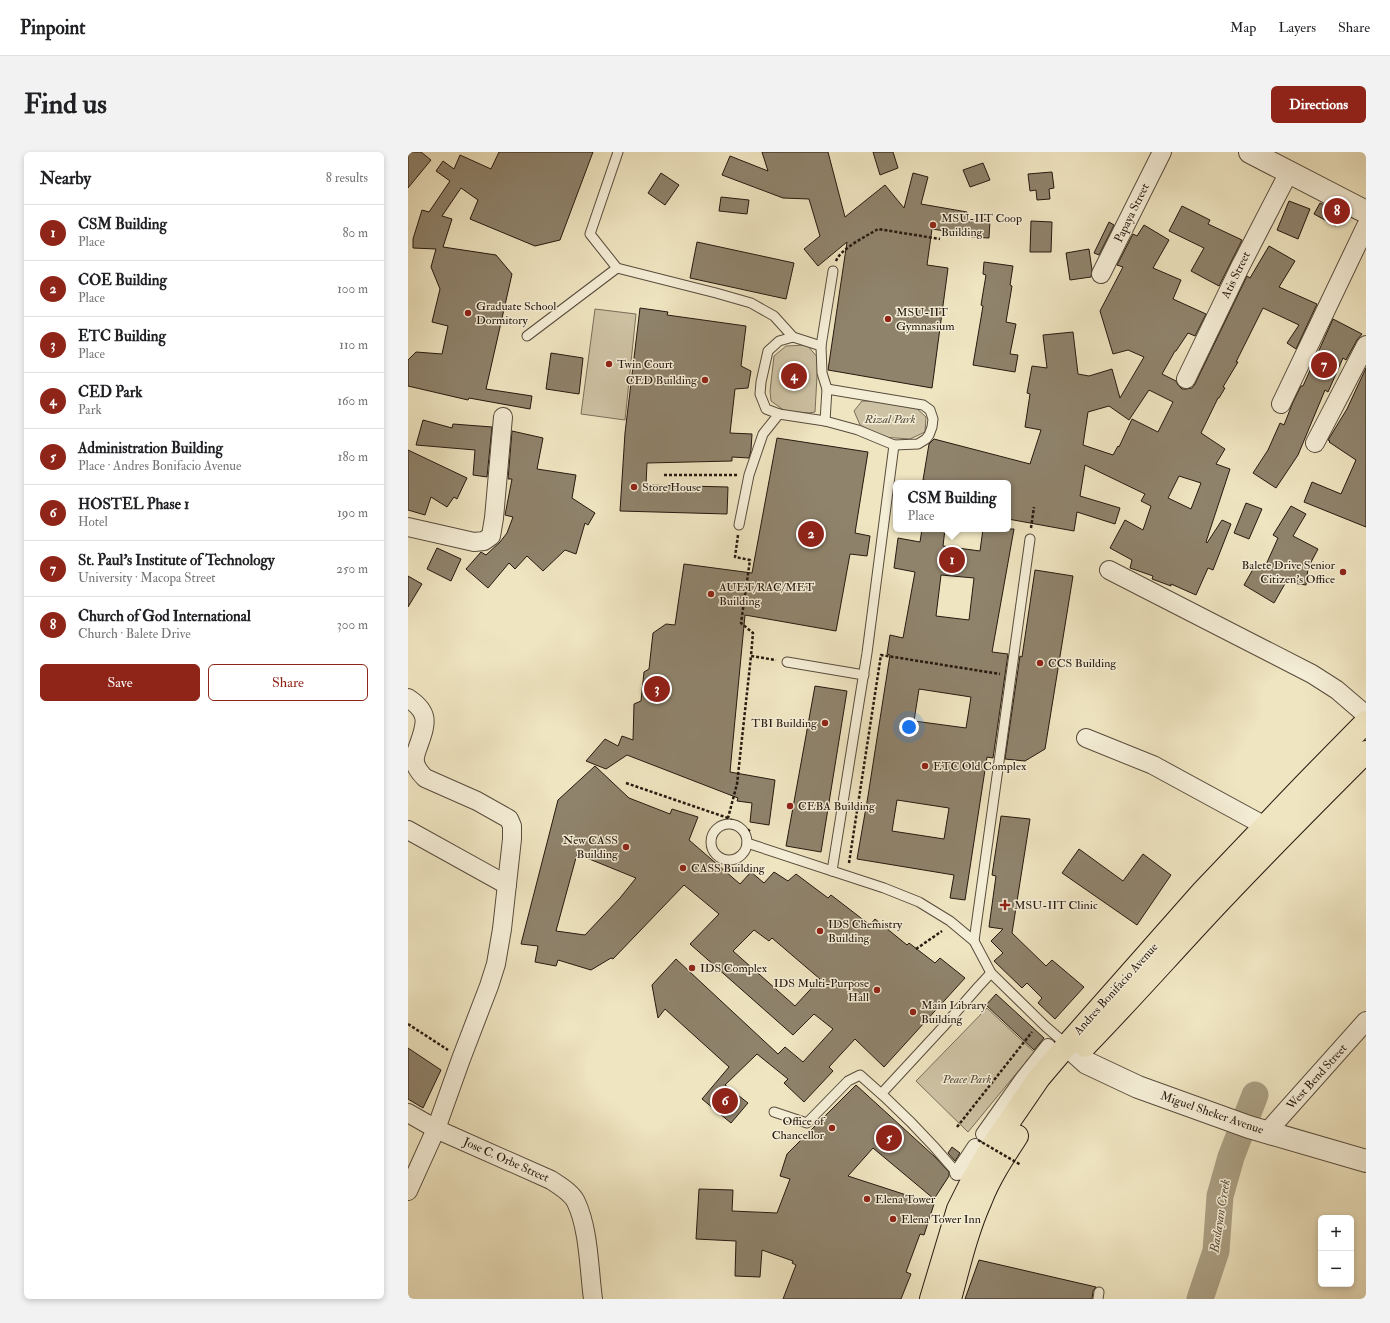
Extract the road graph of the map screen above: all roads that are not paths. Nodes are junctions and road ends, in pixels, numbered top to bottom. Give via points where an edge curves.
1 (618, 152) edge
2 (1162, 152) edge
3 (1250, 152) edge
4 (1289, 172) junction
5 (1366, 212) edge
6 (1366, 226) edge
7 (617, 268) junction
8 (833, 271) road end
9 (1101, 274) dead end
10 (527, 336) dead end
11 (793, 337) junction
12 (1366, 345) edge
13 (820, 346) junction
14 (1186, 379) dead end
15 (827, 389) junction
16 (1281, 404) dead end
17 (779, 414) junction
18 (503, 417) dead end
19 (825, 421) junction
20 (1315, 443) dead end
21 (894, 445) junction
22 (740, 525) road end
23 (408, 527) edge
24 (1030, 539) road end
25 (1109, 570) dead end
26 (787, 662) road end
27 (864, 675) junction
28 (408, 698) edge
29 (1366, 715) edge
30 (1366, 722) edge
31 (1086, 738) dead end
32 (1366, 752) edge
33 (1266, 826) junction
34 (408, 830) edge
35 (747, 843) dead end
36 (832, 871) junction
37 (508, 885) junction
38 (974, 941) junction
39 (991, 973) junction
40 (1366, 1021) edge
41 (1064, 1048) junction
42 (882, 1093) junction
43 (408, 1112) edge
44 (774, 1112) dead end
45 (1249, 1127) junction
46 (436, 1129) junction
47 (1366, 1161) edge
48 (964, 1177) junction
49 (408, 1190) edge
50 (592, 1299) edge
51 (931, 1299) edge
52 (950, 1299) edge

1 - 7 lane via 590,234
2 - 9 street, Papaya Street
3 - 4 street
4 - 5 street
4 - 14 street, Atis Street
6 - 16 street
7 - 10 lane
7 - 11 lane via 751,303 774,316
8 - 13 lane
11 - 13 lane
11 - 17 lane via 778,341 768,352 761,382 760,394 766,409
12 - 20 street
13 - 15 lane via 822,373
15 - 19 lane
15 - 21 lane via 923,405 930,410 932,427 926,439 918,444
17 - 19 lane
17 - 22 lane via 763,434 749,476
18 - 23 street via 491,536 484,541 474,542
19 - 21 lane via 858,430
21 - 27 lane
24 - 38 lane
25 - 29 street via 1312,674 1337,690
26 - 27 lane
27 - 36 lane
28 - 37 street via 422,711 424,721 415,762 420,773 425,778 477,801 509,819 513,832
30 - 33 highway, Andres Bonifacio Avenue
31 - 33 street via 1153,765
32 - 41 highway, Andres Bonifacio Avenue via 1279,839 1131,998
33 - 41 highway, Andres Bonifacio Avenue via 1203,891
34 - 37 street
35 - 36 lane
36 - 38 lane via 919,902 950,921
37 - 46 street via 496,964
38 - 39 lane
39 - 41 lane
39 - 42 lane
40 - 45 street, West Bend Street
41 - 45 street, Miguel Sheker Avenue via 1087,1063 1138,1087
41 - 48 highway, Andres Bonifacio Avenue via 1039,1078 991,1148
41 - 48 street via 1022,1079 979,1140
41 - 52 highway, Andres Bonifacio Avenue via 1046,1094 1004,1155 981,1198
42 - 44 lane via 860,1075 848,1081 807,1123
42 - 48 lane
43 - 46 street, Jose C. Orbe Street
45 - 47 street, Miguel Sheker Avenue
46 - 49 street
46 - 50 street, Jose C. Orbe Street via 552,1180 567,1191 576,1201 584,1228
48 - 51 highway, Andres Bonifacio Avenue via 958,1209

